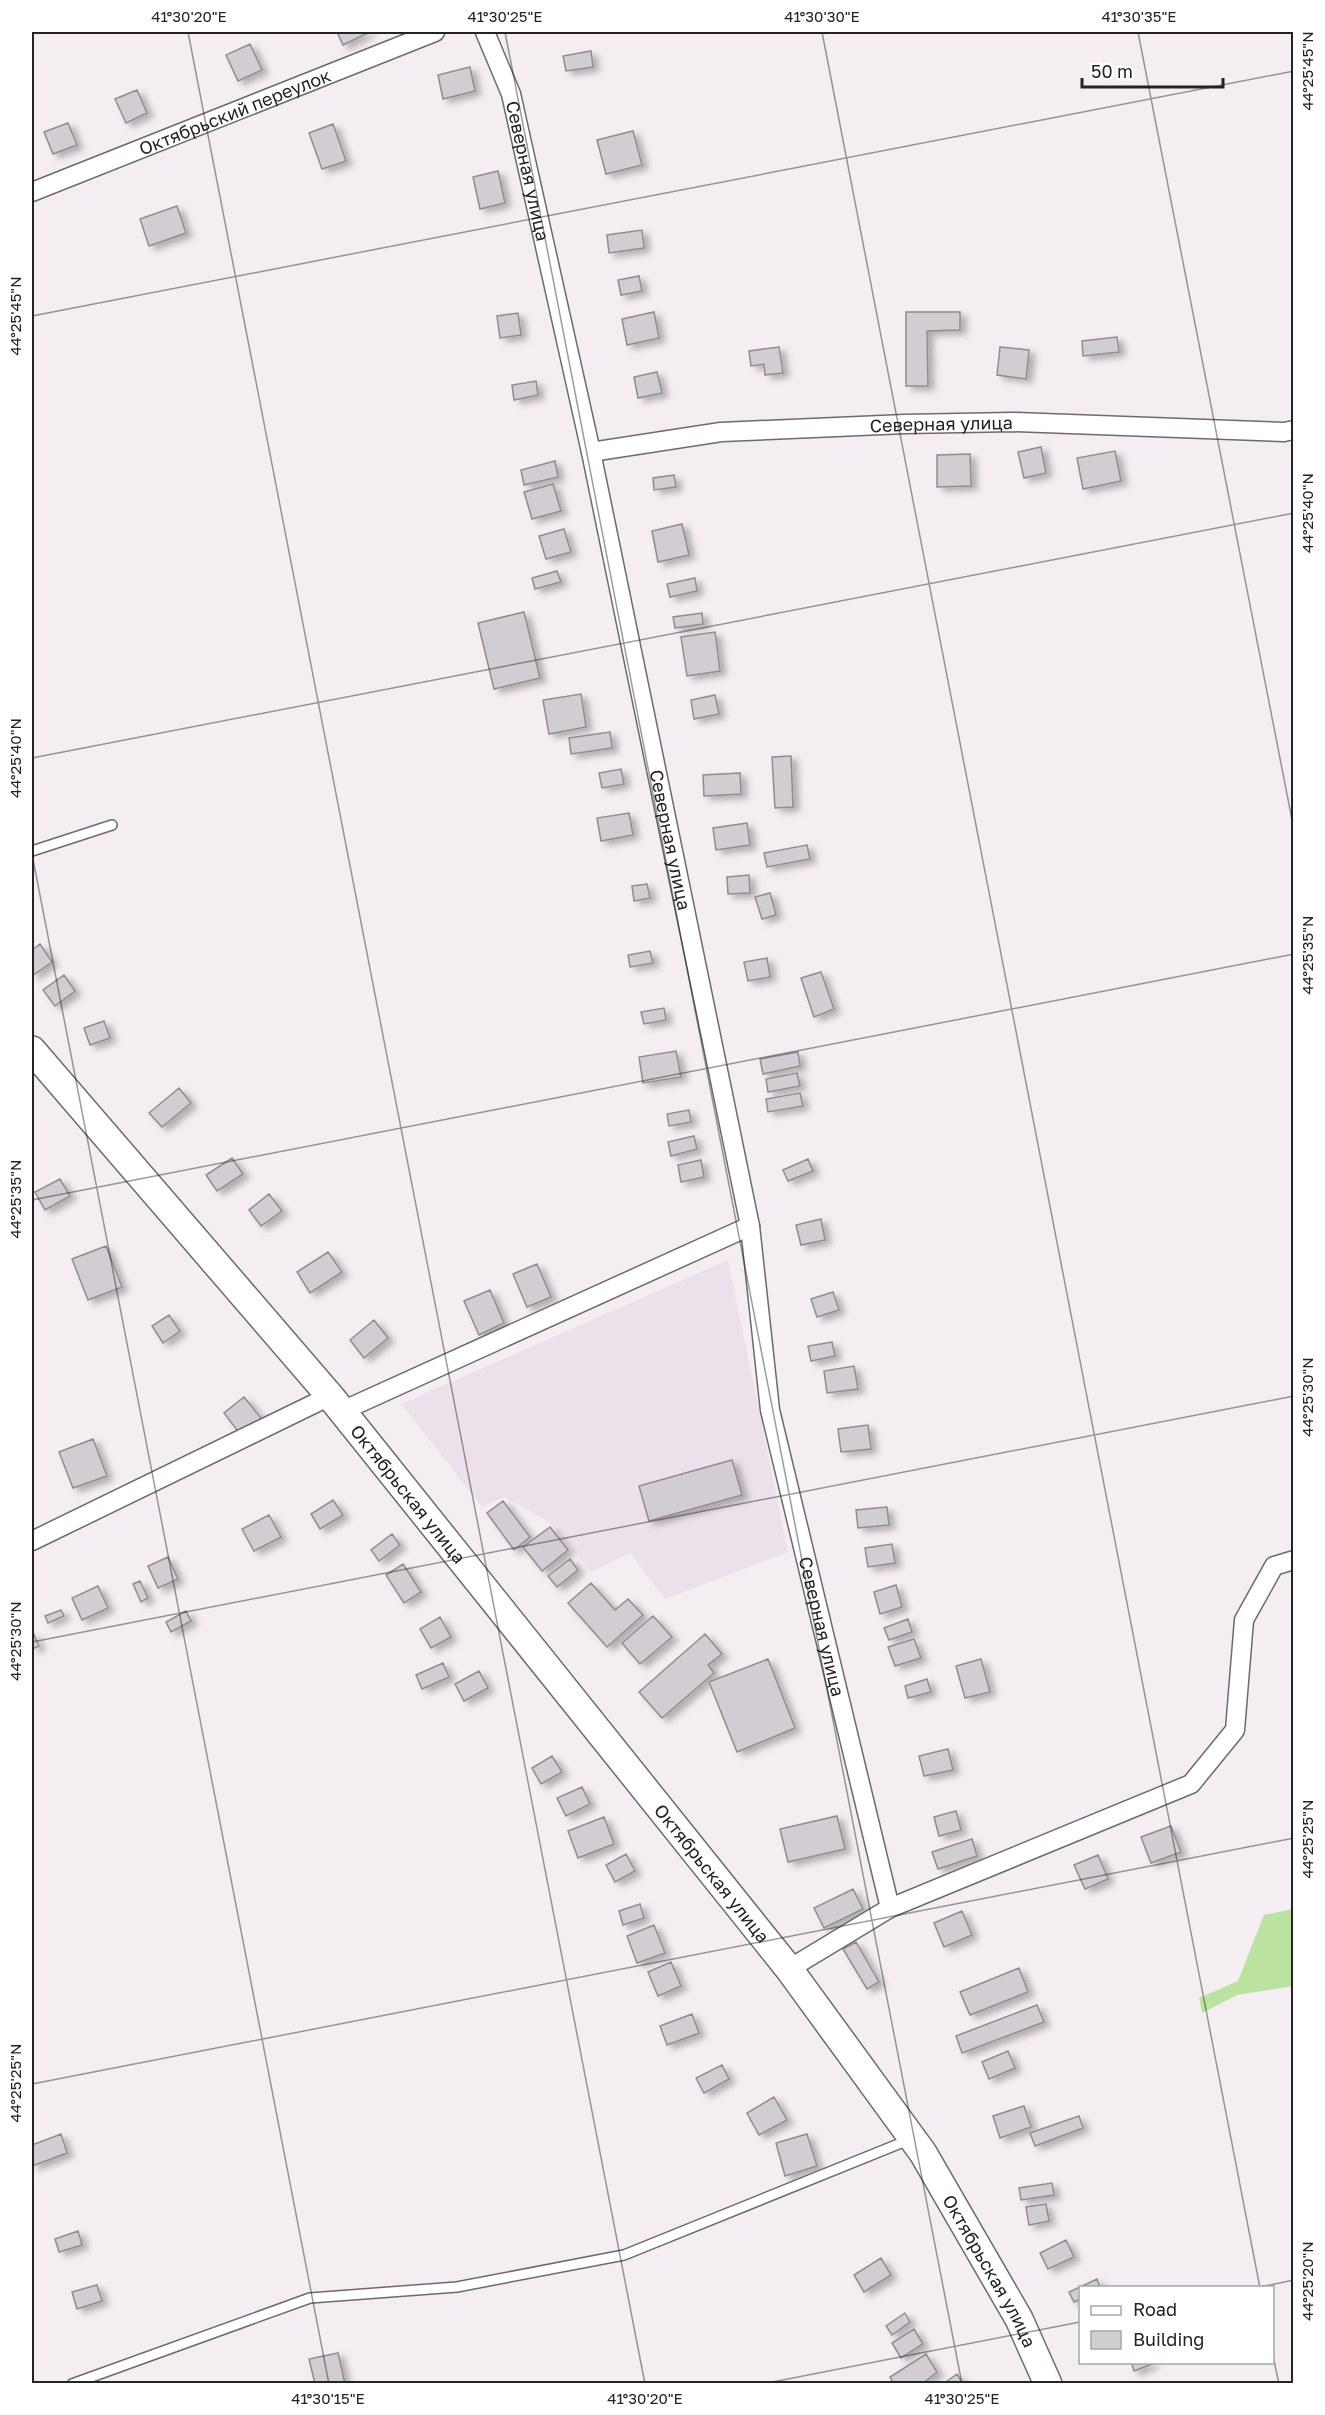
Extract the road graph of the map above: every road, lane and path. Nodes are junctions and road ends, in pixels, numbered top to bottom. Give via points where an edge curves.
1 (435, 32) edge
2 (485, 32) edge
3 (32, 192) edge
4 (1293, 430) edge
5 (591, 452) junction
6 (112, 825) dead end
7 (32, 851) edge
8 (32, 1050) edge
9 (750, 1226) junction
10 (336, 1403) junction
11 (32, 1541) edge
12 (1293, 1560) edge
13 (890, 1908) junction
14 (789, 1969) junction
15 (913, 2139) junction
16 (72, 2384) edge
17 (1048, 2384) edge

1 - 3 street, Октябрьский переулок
2 - 5 street, Северная улица via 511,94
4 - 5 street, Северная улица via 1013,422 929,424 721,432
5 - 9 street, Северная улица
6 - 7 lane
8 - 10 street, Октябрьская улица
9 - 10 street
9 - 13 street, Северная улица via 770,1410
10 - 11 street
10 - 14 street, Октябрьская улица
12 - 13 street via 1274,1566 1244,1620 1235,1730 1191,1784
13 - 14 street
14 - 15 street, Октябрьская улица
15 - 16 lane via 624,2254 457,2287 310,2298
15 - 17 street, Октябрьская улица via 1019,2319

